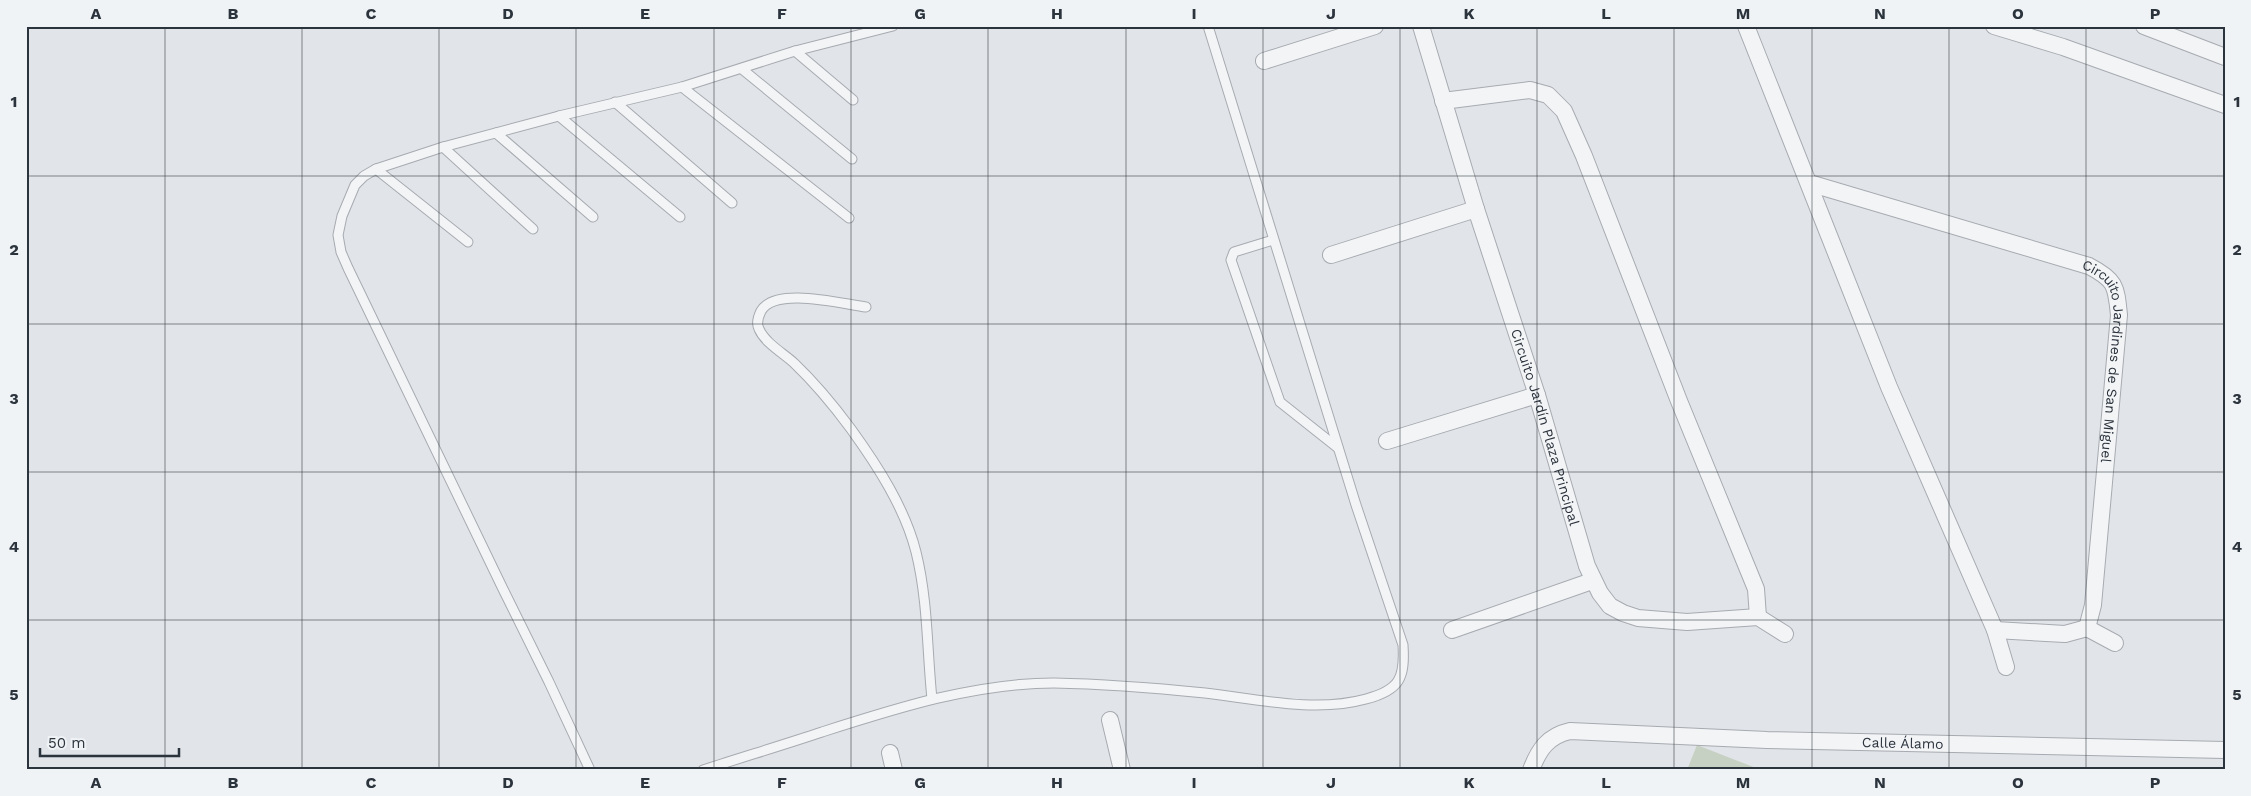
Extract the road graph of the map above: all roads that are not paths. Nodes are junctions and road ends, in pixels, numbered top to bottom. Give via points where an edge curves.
1 (893, 26) edge
2 (1208, 26) edge
3 (1375, 26) edge
4 (1421, 26) edge
5 (1746, 26) edge
6 (1994, 26) edge
7 (2144, 26) edge
8 (795, 51) junction
9 (2225, 57) edge
10 (1264, 61) dead end
11 (742, 69) junction
12 (682, 87) junction
13 (853, 100) dead end
14 (1443, 101) junction
15 (615, 102) junction
16 (2225, 105) edge
17 (559, 116) junction
18 (496, 133) junction
19 (443, 147) junction
20 (852, 159) dead end
21 (376, 169) junction
22 (1809, 183) junction
23 (732, 202) dead end
24 (1476, 209) junction
25 (680, 216) dead end
26 (593, 217) dead end
27 (849, 218) dead end
28 (533, 229) dead end
29 (1273, 240) junction
30 (468, 242) dead end
31 (1331, 255) dead end
32 (866, 307) dead end
33 (1537, 395) junction
34 (1387, 441) dead end
35 (1338, 449) junction
36 (1592, 581) junction
37 (1758, 617) junction
38 (2087, 628) junction
39 (1452, 630) dead end
40 (1996, 630) junction
41 (1785, 634) dead end
42 (2115, 644) dead end
43 (2006, 667) dead end
44 (932, 699) junction
45 (1110, 720) dead end
46 (2225, 750) edge
47 (890, 753) dead end
48 (590, 770) edge
49 (703, 770) edge
50 (894, 770) edge
51 (1122, 770) edge
52 (1531, 770) edge

1 - 8 lane
2 - 29 lane
3 - 10 street
4 - 14 street, Circuito Jardín Plaza Principal
5 - 22 street
6 - 16 street
7 - 9 street
8 - 11 lane
8 - 13 lane
11 - 12 lane
11 - 20 lane
12 - 15 lane
12 - 27 lane
14 - 24 street, Circuito Jardín Plaza Principal
14 - 37 street via 1530,90 1548,96 1564,111 1756,589
15 - 17 lane
15 - 23 lane
17 - 18 lane
17 - 25 lane
18 - 19 lane
18 - 26 lane
19 - 21 lane
19 - 28 lane
21 - 30 lane
21 - 48 lane via 355,185 348,199 338,235 342,252 361,298
22 - 38 street, Circuito Jardines de San Miguel via 2089,266 2113,282 2119,315 2093,605
22 - 40 street via 1890,387
24 - 31 street
24 - 33 street, Circuito Jardín Plaza Principal
29 - 35 lane
29 - 35 lane via 1234,252 1231,260 1278,399
32 - 44 lane via 818,300 774,300 764,306 757,322 765,337 813,382 851,430 883,478 911,535 920,569
33 - 34 street
33 - 36 street, Circuito Jardín Plaza Principal
35 - 44 lane via 1403,645 1403,669 1394,688 1384,694 1341,704 1310,704 1144,687 1053,683 995,688
36 - 37 street, Circuito Jardín Plaza Principal via 1610,606 1638,618 1687,622
36 - 39 street
37 - 41 street
38 - 40 street via 2065,634
38 - 42 street
40 - 43 street
44 - 49 lane
45 - 51 street
46 - 52 street, Calle Álamo via 1767,740 1581,731 1562,733 1549,740 1539,751
47 - 50 street

